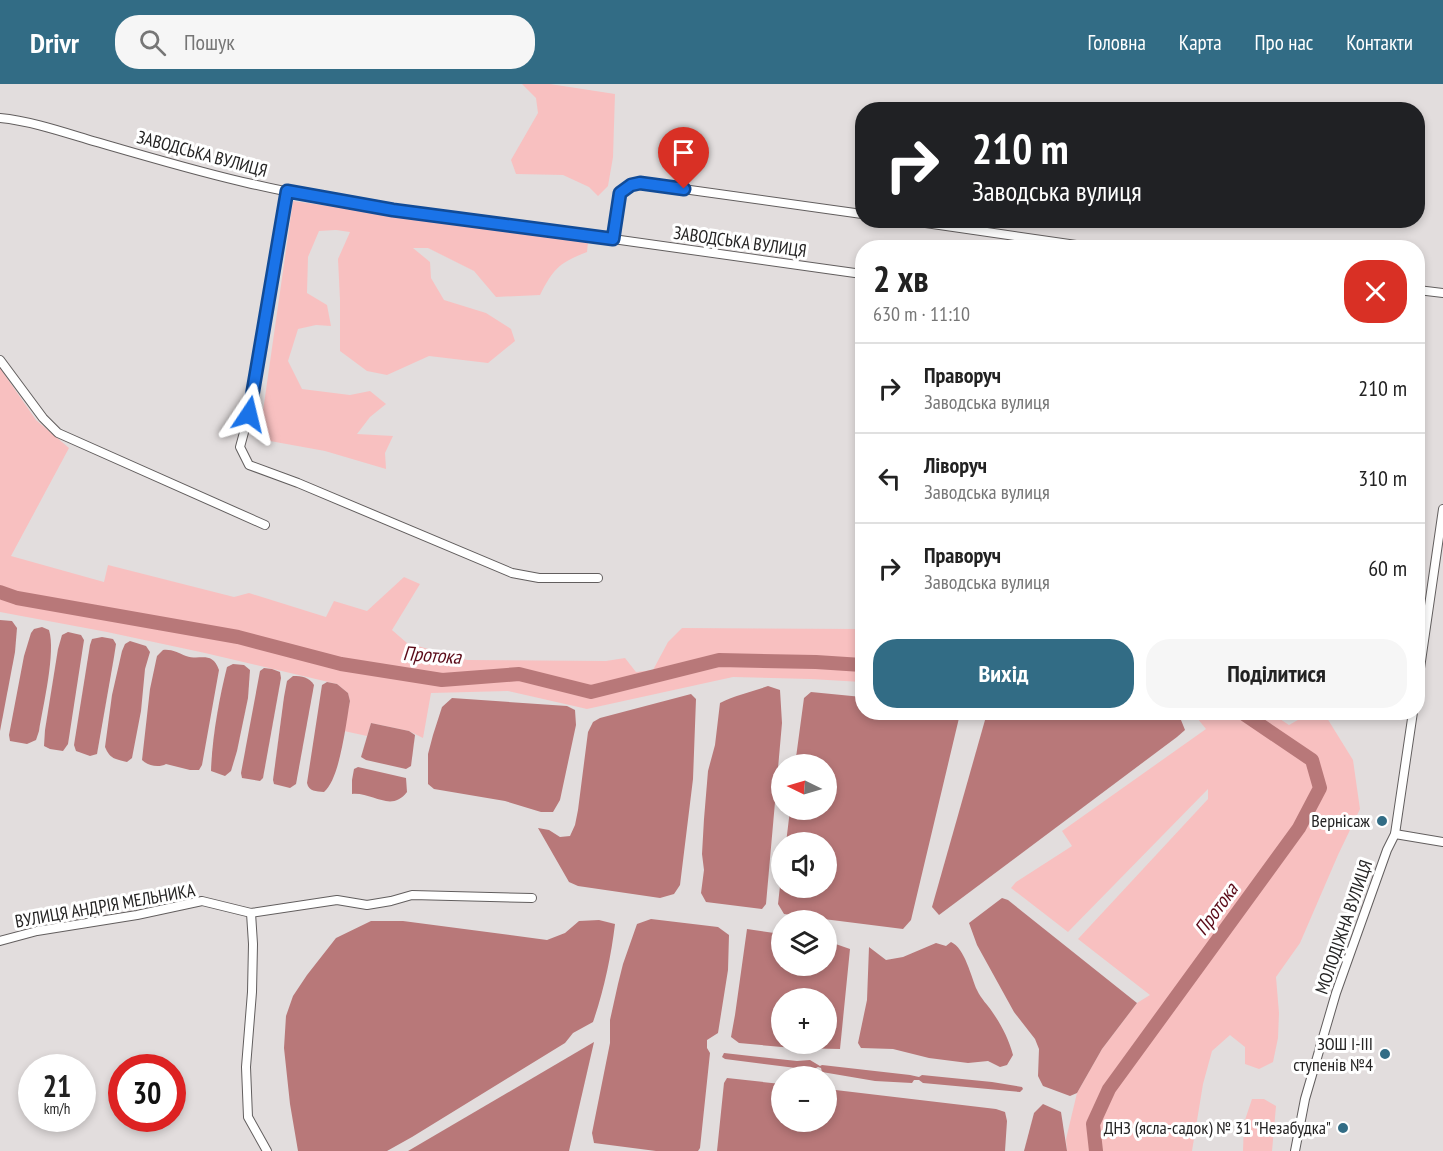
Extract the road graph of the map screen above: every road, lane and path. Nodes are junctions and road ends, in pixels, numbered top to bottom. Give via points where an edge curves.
1 (0, 118) edge
2 (287, 191) junction
3 (855, 213) edge
4 (959, 228) edge
5 (613, 239) junction
6 (1042, 240) edge
7 (855, 273) edge
8 (1425, 291) edge
9 (1443, 293) edge
10 (0, 360) edge
11 (1443, 509) edge
12 (265, 525) dead end
13 (598, 578) dead end
14 (1425, 634) edge
15 (1412, 720) edge
16 (1395, 834) junction
17 (1443, 842) edge
18 (532, 898) dead end
19 (251, 912) junction
20 (0, 941) edge
21 (267, 1151) edge
22 (1295, 1151) edge

1 - 2 street, ЗАВОДСЬКА ВУЛИЦЯ
2 - 5 street, ЗАВОДСЬКА ВУЛИЦЯ via 393,210
2 - 13 street via 240,447 249,465 512,573 539,578
3 - 5 street via 640,183 620,193
4 - 6 street
5 - 7 street, ЗАВОДСЬКА ВУЛИЦЯ
8 - 9 street
10 - 12 street via 58,433
11 - 14 street
15 - 16 street, МОЛОДІЖНА ВУЛИЦЯ
16 - 17 street
16 - 22 street, МОЛОДІЖНА ВУЛИЦЯ via 1336,993 1305,1098
18 - 19 street, ВУЛИЦЯ АНДРІЯ МЕЛЬНИКА via 412,895 367,904 337,900
19 - 20 street, ВУЛИЦЯ АНДРІЯ МЕЛЬНИКА via 202,901
19 - 21 street via 248,1117

